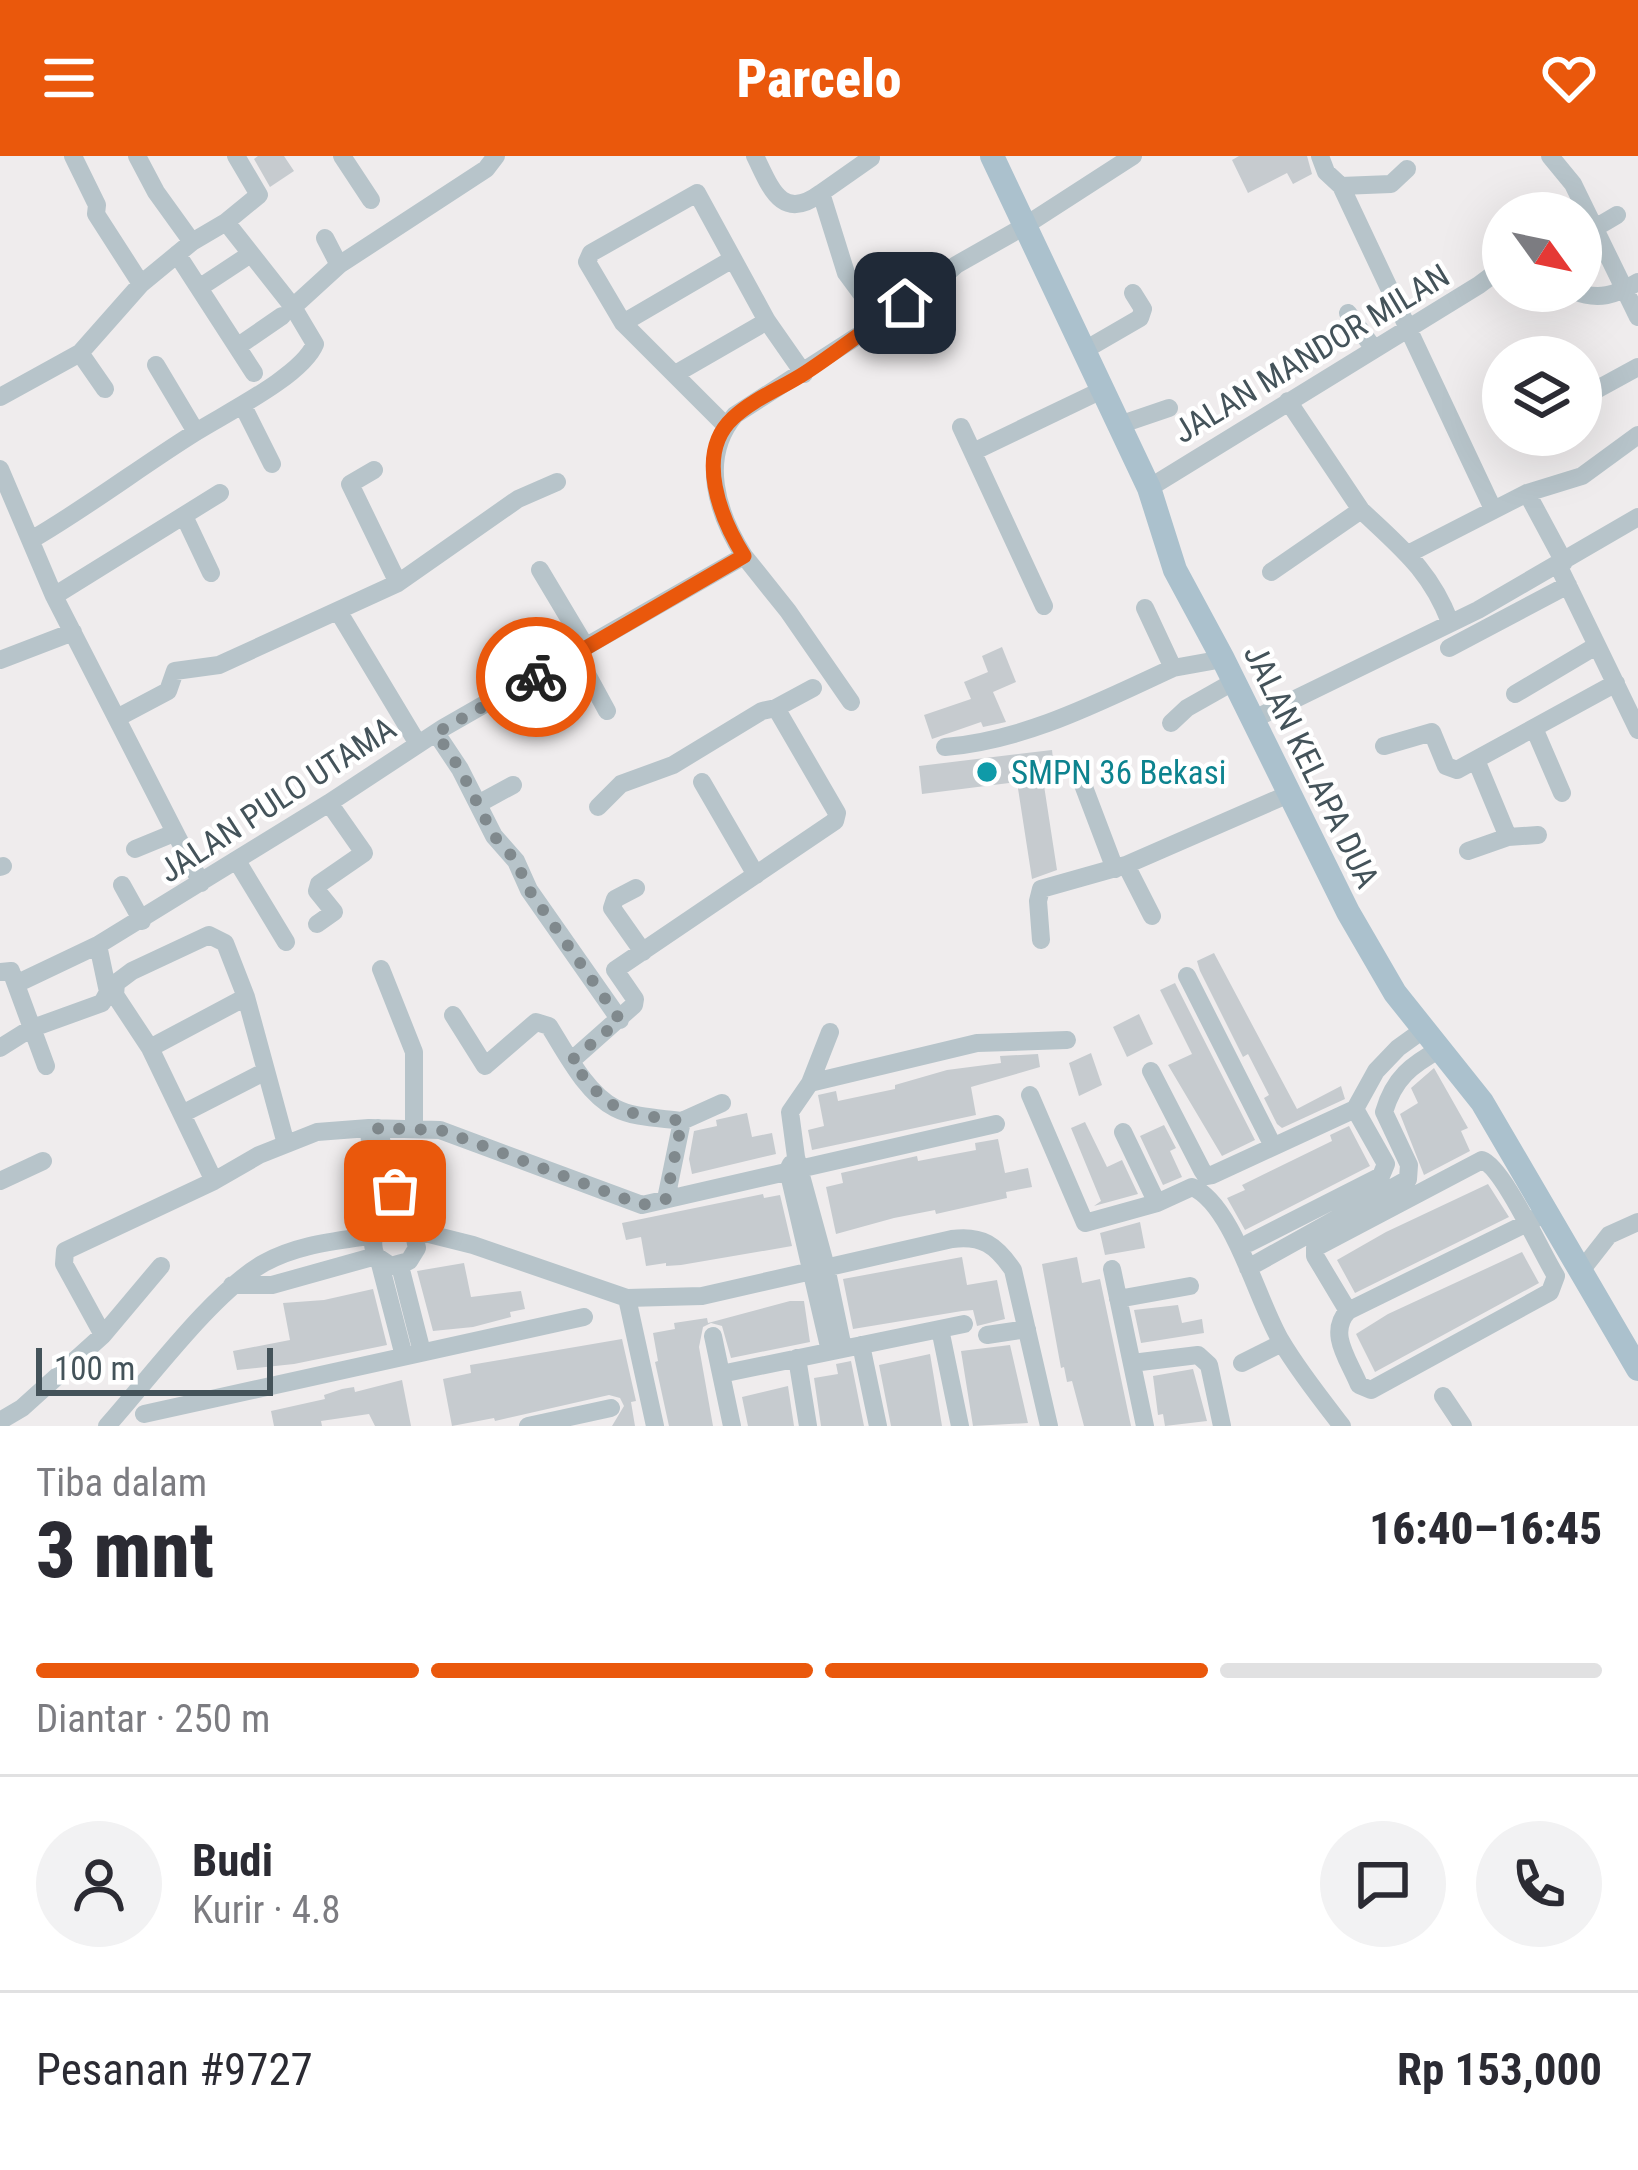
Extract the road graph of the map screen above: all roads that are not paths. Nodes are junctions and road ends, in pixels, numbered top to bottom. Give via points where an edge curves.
1 (73, 156) edge
2 (137, 156) edge
3 (236, 156) edge
4 (342, 156) edge
5 (496, 156) edge
6 (755, 156) edge
7 (992, 156) edge
8 (1320, 156) edge
9 (1550, 156) edge
10 (1128, 157) edge
11 (871, 158) edge
12 (850, 162) edge
13 (1407, 169) dead end
14 (1341, 186) junction
15 (1577, 192) edge
16 (820, 193) junction
17 (371, 200) dead end
18 (1616, 215) dead end
19 (226, 222) junction
20 (1602, 224) edge
21 (1023, 227) junction
22 (325, 238) dead end
23 (1602, 239) edge
24 (184, 248) junction
25 (243, 259) dead end
26 (730, 260) junction
27 (338, 265) junction
28 (1482, 280) edge
29 (141, 284) junction
30 (1631, 286) edge
31 (199, 289) junction
32 (1133, 292) dead end
33 (1602, 295) edge
34 (288, 311) junction
35 (1348, 313) dead end
36 (1638, 317) edge
37 (880, 319) junction
38 (766, 321) junction
39 (623, 323) junction
40 (1410, 327) junction
41 (237, 347) junction
42 (1374, 349) junction
43 (1083, 351) junction
44 (80, 353) junction
45 (156, 364) dead end
46 (1638, 367) edge
47 (677, 373) junction
48 (254, 374) dead end
49 (804, 374) junction
50 (1602, 387) edge
51 (105, 389) dead end
52 (1102, 389) junction
53 (0, 397) edge
54 (1288, 401) junction
55 (243, 406) junction
56 (1169, 408) dead end
57 (1119, 425) junction
58 (726, 426) junction
59 (961, 427) dead end
60 (196, 432) junction
61 (1638, 435) edge
62 (973, 452) junction
63 (272, 464) dead end
64 (0, 469) edge
65 (374, 470) dead end
66 (556, 482) dead end
67 (1149, 488) junction
68 (220, 493) dead end
69 (1527, 493) junction
70 (1493, 508) junction
71 (8, 509) edge
72 (1361, 510) junction
73 (184, 515) junction
74 (1638, 518) edge
75 (31, 540) junction
76 (1408, 554) junction
77 (744, 556) junction
78 (1561, 564) junction
79 (540, 570) dead end
80 (1271, 572) dead end
81 (211, 573) dead end
82 (398, 583) junction
83 (1568, 585) junction
84 (54, 596) junction
85 (1044, 606) dead end
86 (1145, 608) dead end
87 (338, 611) junction
88 (1450, 622) junction
89 (73, 632) junction
90 (1596, 646) junction
91 (1449, 648) dead end
92 (581, 650) junction
93 (0, 660) edge
94 (1173, 668) junction
95 (1228, 670) junction
96 (1616, 682) junction
97 (813, 688) dead end
98 (1515, 694) dead end
99 (850, 702) dead end
100 (1633, 706) edge
101 (776, 708) junction
102 (607, 711) dead end
103 (117, 718) junction
104 (1252, 720) junction
105 (1172, 723) dead end
106 (1534, 728) junction
107 (1638, 730) edge
108 (436, 733) junction
109 (418, 744) junction
110 (1384, 746) dead end
111 (945, 747) dead end
112 (1476, 760) junction
113 (702, 782) dead end
114 (1082, 782) dead end
115 (513, 785) dead end
116 (1288, 794) junction
117 (1562, 794) dead end
118 (329, 803) junction
119 (478, 804) junction
120 (598, 808) dead end
121 (174, 832) junction
122 (1538, 835) dead end
123 (1508, 837) junction
124 (135, 850) dead end
125 (1468, 851) dead end
126 (237, 861) junction
127 (1120, 867) junction
128 (756, 875) junction
129 (201, 883) junction
130 (122, 885) dead end
131 (636, 888) dead end
132 (1152, 916) dead end
133 (142, 921) junction
134 (317, 924) dead end
135 (1041, 940) dead end
136 (286, 941) dead end
137 (98, 945) junction
138 (643, 952) junction
139 (381, 969) dead end
140 (1187, 976) dead end
141 (8, 978) edge
142 (246, 997) junction
143 (453, 1015) dead end
144 (620, 1020) junction
145 (30, 1029) junction
146 (830, 1032) dead end
147 (1433, 1039) junction
148 (1066, 1040) dead end
149 (0, 1048) edge
150 (150, 1048) junction
151 (571, 1061) junction
152 (46, 1066) dead end
153 (266, 1071) junction
154 (1151, 1071) dead end
155 (810, 1083) junction
156 (1030, 1095) dead end
157 (722, 1103) dead end
158 (1355, 1109) junction
159 (182, 1114) junction
160 (682, 1121) junction
161 (996, 1124) dead end
162 (374, 1128) junction
163 (414, 1128) junction
164 (1123, 1132) dead end
165 (286, 1144) junction
166 (1272, 1144) junction
167 (43, 1161) dead end
168 (795, 1165) junction
169 (214, 1180) junction
170 (0, 1181) edge
171 (666, 1199) junction
172 (1157, 1203) junction
173 (1535, 1219) junction
174 (1638, 1222) edge
175 (408, 1226) junction
176 (375, 1233) junction
177 (1249, 1243) dead end
178 (473, 1244) junction
179 (416, 1252) junction
180 (377, 1258) junction
181 (161, 1266) dead end
182 (400, 1266) junction
183 (1248, 1268) junction
184 (819, 1269) junction
185 (1112, 1269) dead end
186 (1580, 1272) junction
187 (232, 1285) junction
188 (1190, 1286) dead end
189 (627, 1298) junction
190 (1118, 1299) junction
191 (1348, 1311) junction
192 (584, 1317) dead end
193 (964, 1324) dead end
194 (940, 1329) junction
195 (1027, 1329) junction
196 (103, 1335) junction
197 (987, 1335) dead end
198 (713, 1336) dead end
199 (1282, 1343) junction
200 (845, 1348) junction
201 (413, 1354) junction
202 (797, 1358) junction
203 (1242, 1363) dead end
204 (1132, 1364) junction
205 (1638, 1369) edge
206 (721, 1374) junction
207 (1443, 1396) dead end
208 (611, 1408) dead end
209 (144, 1414) dead end
210 (0, 1421) edge
211 (578, 1421) edge
212 (1336, 1424) edge
213 (107, 1426) edge
214 (528, 1426) edge
215 (655, 1426) edge
216 (732, 1426) edge
217 (808, 1426) edge
218 (878, 1426) edge
219 (960, 1426) edge
220 (1048, 1426) edge
221 (1145, 1426) edge
222 (1222, 1426) edge
223 (1462, 1426) edge

1 - 29 street via 96,214
2 - 24 street
3 - 19 street via 259,195
4 - 17 street
5 - 27 street
6 - 16 street via 782,201 802,203
7 - 21 main road, JALAN KELAPA DUA
8 - 14 street
9 - 15 street
10 - 21 street
11 - 12 street
12 - 16 street
13 - 14 street via 1390,184
14 - 40 street
16 - 37 street via 846,273
18 - 20 street
19 - 24 street
19 - 34 street
21 - 37 street
21 - 43 main road, JALAN KELAPA DUA
22 - 27 street
23 - 30 street
24 - 29 street
24 - 31 street
25 - 31 street
26 - 38 street
26 - 39 street
26 - 39 street via 701,196 692,194 587,256
27 - 34 street
28 - 40 street, JALAN MANDOR MILAN
29 - 44 street
30 - 33 street
30 - 36 street
31 - 41 street
32 - 43 street via 1140,318
34 - 41 street
34 - 55 street via 314,349
35 - 42 street
37 - 49 street
38 - 47 street
38 - 49 street
39 - 47 street
40 - 42 street, JALAN MANDOR MILAN
40 - 70 street
41 - 48 street
42 - 54 street, JALAN MANDOR MILAN
43 - 52 main road, JALAN KELAPA DUA
44 - 51 street
44 - 53 street
45 - 60 street
46 - 50 street
47 - 58 street
49 - 58 street
52 - 57 main road, JALAN KELAPA DUA
52 - 62 street
54 - 67 street, JALAN MANDOR MILAN
54 - 72 street
55 - 60 street
55 - 63 street
56 - 57 street
57 - 67 main road, JALAN KELAPA DUA
58 - 77 street via 713,467 724,525
59 - 62 street
60 - 75 street
61 - 69 street via 1582,476
62 - 85 street
64 - 71 street
65 - 82 street via 350,484
66 - 82 street via 518,499
67 - 95 main road, JALAN KELAPA DUA via 1174,570
68 - 73 street
69 - 70 street
69 - 78 street
70 - 76 street
71 - 75 street
72 - 76 street
72 - 80 street
73 - 81 street
73 - 84 street
74 - 78 street
75 - 84 street
76 - 88 street via 1437,589
77 - 92 street, JALAN PULO UTAMA
77 - 99 street
78 - 83 street
78 - 88 street
79 - 92 street
82 - 87 street
83 - 90 street
83 - 91 street
84 - 89 street
86 - 94 street
87 - 103 street via 219,665 175,671 168,691
87 - 109 street
88 - 104 street
89 - 93 street
89 - 103 street
90 - 96 street
90 - 98 street
92 - 102 street
92 - 108 street, JALAN PULO UTAMA
94 - 95 street
94 - 111 street via 1006,738
95 - 104 main road, JALAN KELAPA DUA
95 - 105 street
96 - 100 street
96 - 106 street
97 - 101 street
100 - 107 street
101 - 120 street via 674,765 621,784
101 - 128 street via 837,813
103 - 121 street
104 - 116 main road, JALAN KELAPA DUA
106 - 112 street
106 - 117 street
108 - 109 street, JALAN PULO UTAMA
108 - 119 street
109 - 118 street, JALAN PULO UTAMA
110 - 112 street via 1428,731 1451,770
112 - 123 street
113 - 128 street
114 - 127 street
115 - 119 street
116 - 127 street
116 - 147 main road, JALAN KELAPA DUA via 1348,912
118 - 126 street, JALAN PULO UTAMA
118 - 134 street via 364,854 319,884 334,912
119 - 144 street
121 - 124 street
121 - 129 street
122 - 123 street
123 - 125 street
126 - 129 street, JALAN PULO UTAMA
126 - 136 street
127 - 132 street
127 - 135 street via 1039,891
128 - 138 street
129 - 133 street, JALAN PULO UTAMA
130 - 133 street
131 - 138 street via 612,908
133 - 137 street, JALAN PULO UTAMA
137 - 141 street, JALAN PULO UTAMA
137 - 145 street via 108,992 102,1003
138 - 144 street via 614,972 635,1001
139 - 163 street via 413,1052
140 - 166 street
141 - 145 street
142 - 150 street
142 - 150 street via 226,943 209,934 132,970 115,995
142 - 153 street
143 - 151 street via 485,1066 536,1022 548,1026
144 - 151 street
145 - 149 street
145 - 152 street
146 - 155 street
147 - 158 street via 1398,1048
147 - 173 main road, JALAN KELAPA DUA via 1482,1102
147 - 183 street via 1391,1087 1384,1112 1408,1180
148 - 155 street via 977,1043
150 - 159 street
151 - 160 street via 611,1107
153 - 159 street
153 - 165 street
154 - 166 street via 1206,1176
155 - 168 street via 790,1112
156 - 172 street via 1085,1223
157 - 160 street
158 - 166 street
158 - 177 street via 1386,1164 1382,1176
159 - 169 street
160 - 171 street
161 - 168 street
162 - 163 street
162 - 165 street via 317,1132
162 - 175 street
162 - 176 street
163 - 171 street via 440,1130 642,1205
164 - 172 street
165 - 169 street
167 - 170 street
168 - 171 street
168 - 184 street
169 - 196 street via 65,1251 64,1264
172 - 183 street via 1197,1187
173 - 186 main road, JALAN KELAPA DUA
173 - 191 street
173 - 191 street via 1494,1166 1477,1162 1315,1248
173 - 191 street via 1556,1276 1550,1292 1371,1390 1360,1384 1337,1332
174 - 186 street via 1609,1234
175 - 176 street via 388,1222
175 - 178 street
175 - 179 street
176 - 180 street
176 - 187 street via 309,1245
178 - 179 street
178 - 189 street
179 - 182 street
180 - 182 street
180 - 187 street via 272,1285
180 - 201 street
181 - 196 street
182 - 201 street
183 - 199 street
184 - 189 street via 702,1296
184 - 195 street via 982,1239 1012,1270
184 - 200 street
185 - 190 street
186 - 205 main road, JALAN KELAPA DUA
187 - 213 street
188 - 190 street
189 - 215 street
190 - 204 street
192 - 201 street
193 - 194 street
194 - 200 street
194 - 219 street
195 - 197 street
195 - 220 street
196 - 210 street
198 - 206 street
199 - 203 street
199 - 212 street
200 - 202 street
200 - 218 street
201 - 209 street
202 - 206 street
202 - 217 street
204 - 221 street
204 - 222 street via 1198,1354 1209,1365
206 - 216 street
207 - 223 street
208 - 211 street
211 - 214 street

